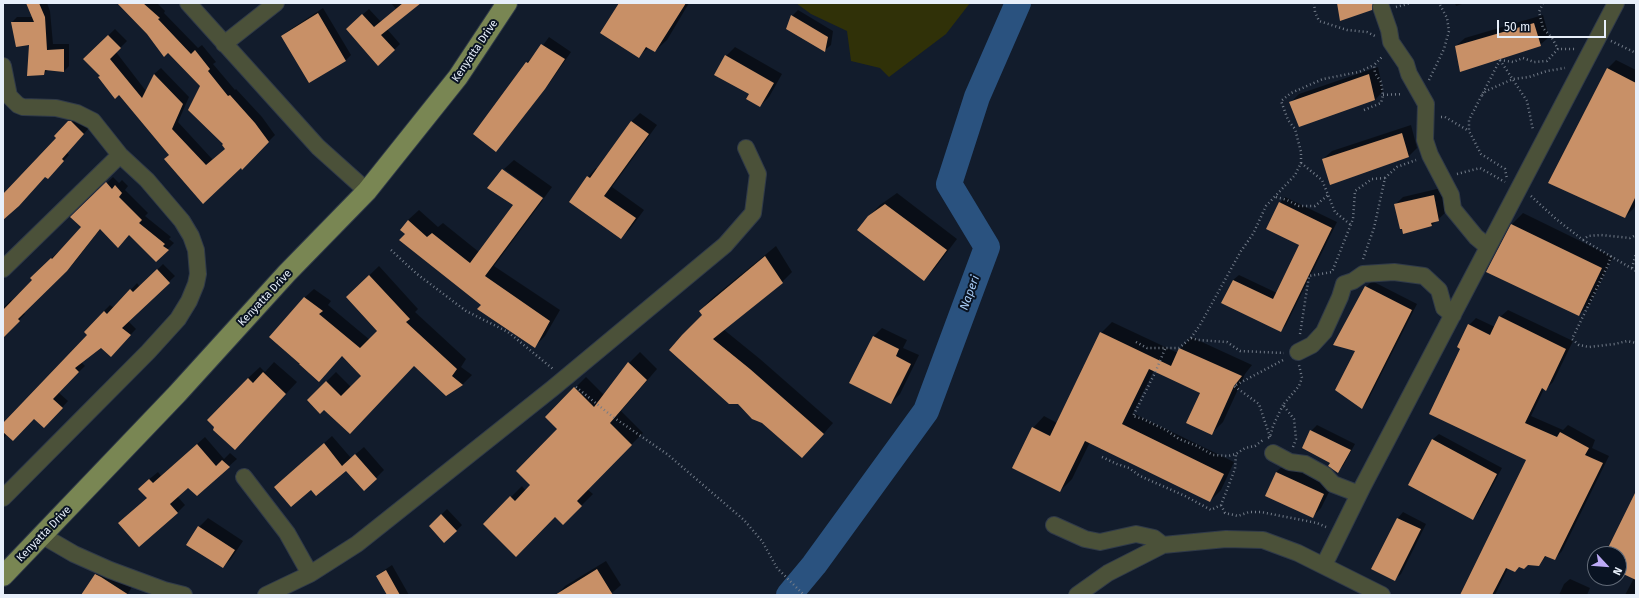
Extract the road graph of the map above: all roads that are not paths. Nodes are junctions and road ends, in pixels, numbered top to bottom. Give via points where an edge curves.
1 (188, 3) edge
2 (276, 3) edge
3 (507, 3) edge
4 (1616, 3) edge
5 (1382, 6) dead end
6 (224, 44) junction
7 (3, 66) edge
8 (746, 148) dead end
9 (120, 156) junction
10 (367, 191) junction
11 (1488, 247) junction
12 (3, 269) edge
13 (1453, 315) junction
14 (1298, 352) road end
15 (1273, 453) road end
16 (244, 477) dead end
17 (1359, 494) junction
18 (3, 498) edge
19 (1054, 525) dead end
20 (43, 536) junction
21 (1163, 545) junction
22 (1324, 565) junction
23 (310, 574) junction
24 (3, 576) edge
25 (149, 590) edge
26 (184, 595) edge
27 (267, 595) edge
28 (1077, 595) edge
29 (1382, 595) edge

1 - 6 street
2 - 6 street
3 - 10 main road, Kenyatta Drive via 458,77
4 - 11 street
5 - 11 street via 1390,42 1406,64 1426,104 1425,140 1451,195 1453,209 1476,237
6 - 10 street via 318,147
7 - 9 street via 8,96 18,105 23,108 56,108 77,113 93,121
8 - 23 street via 758,174 753,213 725,245 565,378 357,544
9 - 12 street
9 - 18 street via 147,180 182,221 191,236 196,250 196,284 178,319
10 - 20 main road, Kenyatta Drive via 287,273
11 - 13 street
13 - 14 street via 1444,308 1439,290 1424,276 1394,272 1363,274 1344,284 1324,332 1312,345
13 - 17 street
15 - 17 street via 1290,462 1305,464 1325,475 1333,484
16 - 23 street via 287,533
17 - 22 street
19 - 21 street via 1085,539 1100,542 1136,534 1154,538
20 - 24 main road, Kenyatta Drive
20 - 25 street
21 - 22 street via 1226,539 1263,540
21 - 28 street via 1108,573
22 - 29 street
23 - 27 street
25 - 26 street

